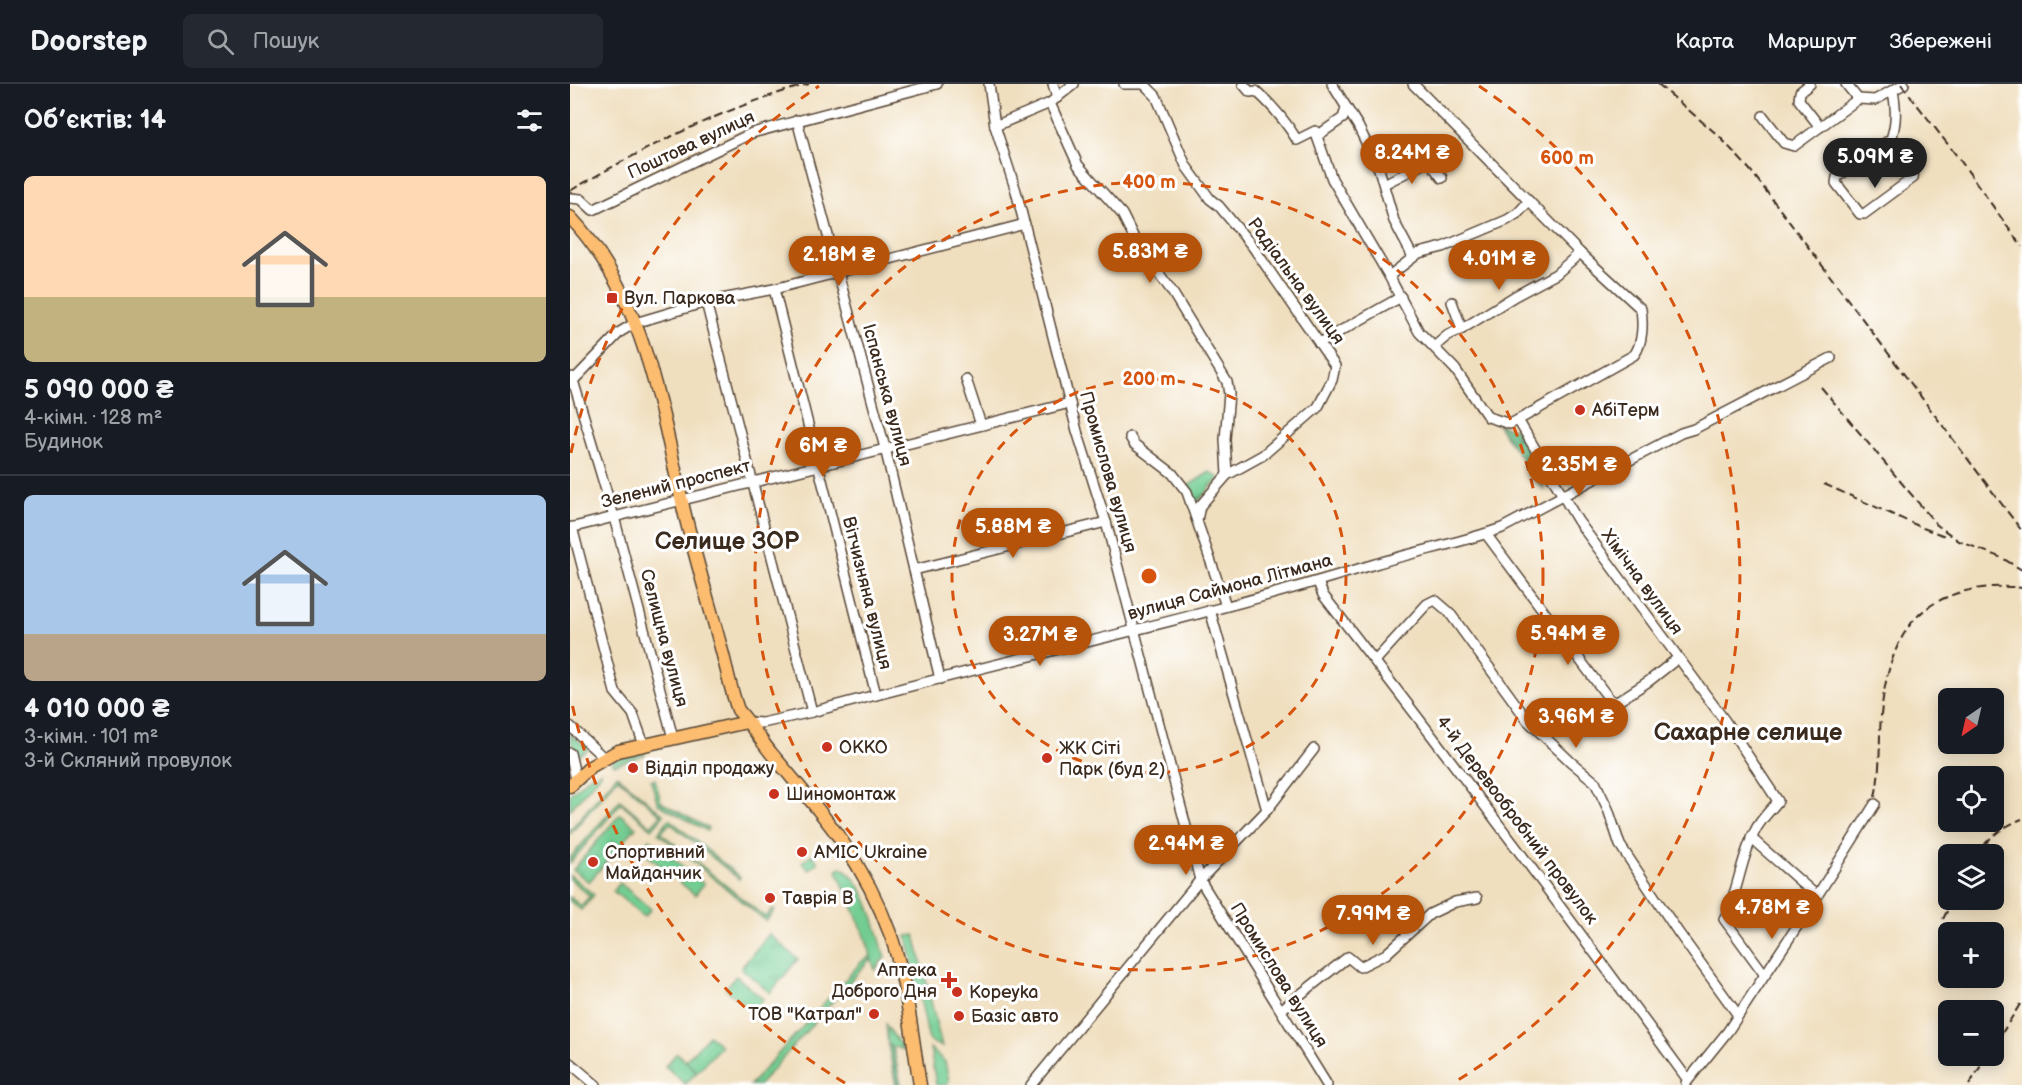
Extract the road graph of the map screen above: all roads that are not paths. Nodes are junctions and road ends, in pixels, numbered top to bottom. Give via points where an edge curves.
1 (937, 84) edge
2 (989, 84) edge
3 (1053, 84) edge
4 (1074, 84) edge
5 (1124, 84) edge
6 (1243, 84) edge
7 (1332, 84) edge
8 (1413, 84) edge
9 (1810, 84) edge
10 (1846, 84) edge
11 (1904, 84) edge
12 (1258, 87) edge
13 (1894, 94) junction
14 (1858, 99) junction
15 (1053, 100) junction
16 (1346, 109) junction
17 (1763, 116) dead end
18 (797, 120) junction
19 (995, 126) junction
20 (1820, 127) junction
21 (1317, 136) junction
22 (1891, 139) junction
23 (1442, 178) dead end
24 (1384, 184) junction
25 (570, 198) edge
26 (1529, 201) junction
27 (570, 218) edge
28 (1025, 224) junction
29 (1580, 253) junction
30 (1413, 257) junction
31 (838, 273) junction
32 (1389, 276) junction
33 (774, 289) junction
34 (1401, 297) junction
35 (706, 302) junction
36 (1452, 302) dead end
37 (634, 323) junction
38 (1462, 329) junction
39 (1319, 343) junction
40 (1434, 346) junction
41 (1831, 358) dead end
42 (571, 379) edge
43 (966, 380) dead end
44 (1070, 403) junction
45 (1518, 420) junction
46 (981, 425) junction
47 (1130, 436) dead end
48 (885, 448) junction
49 (817, 465) junction
50 (1227, 475) junction
51 (752, 482) junction
52 (1563, 496) junction
53 (682, 500) junction
54 (614, 518) junction
55 (1197, 520) junction
56 (1106, 522) junction
57 (571, 527) edge
58 (1486, 534) junction
59 (914, 570) junction
60 (1318, 582) junction
61 (1226, 606) junction
62 (1210, 610) junction
63 (1134, 629) junction
64 (1678, 658) junction
65 (1375, 661) junction
66 (940, 679) junction
67 (876, 695) junction
68 (812, 712) junction
69 (747, 722) junction
70 (570, 726) edge
71 (674, 738) junction
72 (644, 745) junction
73 (1314, 749) dead end
74 (570, 753) edge
75 (604, 758) junction
76 (573, 782) edge
77 (1875, 804) dead end
78 (1267, 810) junction
79 (1751, 838) junction
80 (1200, 880) junction
81 (1817, 896) junction
82 (1476, 898) dead end
83 (1765, 975) junction
84 (1282, 1009) junction
85 (1738, 1015) junction
86 (570, 1063) edge
87 (1686, 1082) edge
88 (596, 1085) edge
89 (920, 1085) edge
90 (1031, 1085) edge
91 (1327, 1085) edge

1 - 18 street, Поштова вулиця
2 - 19 street, Промислова вулиця
3 - 15 street
4 - 15 street
5 - 39 street, Радіальна вулиця via 1144,84 1156,96 1186,166 1253,246
6 - 12 street via 1250,92
7 - 16 street
8 - 26 street
9 - 20 street via 1800,92 1799,100
10 - 14 street
11 - 13 street
12 - 21 street via 1298,140 1315,131
13 - 14 street via 1875,100
13 - 22 street via 1895,127
14 - 20 street
15 - 19 street
15 - 50 street via 1078,165 1122,214 1227,382
16 - 21 street via 1343,118
16 - 24 street via 1358,126
17 - 20 street via 1788,145 1794,146
18 - 25 street, Поштова вулиця via 752,133 593,210 581,199
18 - 31 street, Іспанська вулиця
19 - 28 street, Промислова вулиця
21 - 32 street via 1332,179
22 - 22 street via 1914,170 1913,178 1860,214 1836,183 1837,177
23 - 24 street via 1429,161
24 - 30 street via 1394,221
26 - 29 street
26 - 30 street via 1507,220
27 - 37 main road via 603,262
28 - 31 street
28 - 44 street, Промислова вулиця
29 - 38 street via 1556,274
29 - 45 street via 1641,309 1639,349
30 - 32 street
31 - 33 street
31 - 48 street, Іспанська вулиця
32 - 34 street
33 - 35 street
33 - 49 street, Вітчизняна вулиця
34 - 39 street
34 - 40 street via 1419,332
35 - 37 street
35 - 51 street
36 - 38 street
37 - 42 street
37 - 53 main road via 659,402
38 - 40 street
39 - 50 street, Радіальна вулиця via 1335,371 1318,407 1263,455
40 - 45 street via 1488,417 1510,424
41 - 52 street, вулиця Саймона Літмана
42 - 54 street, Селищна вулиця
43 - 46 street
44 - 46 street, Зелений проспект
44 - 56 street, Промислова вулиця
45 - 52 street, Хімічна вулиця
46 - 48 street, Зелений проспект
47 - 55 street via 1134,444 1180,482
48 - 49 street, Зелений проспект
48 - 59 street, Іспанська вулиця
49 - 51 street, Зелений проспект
49 - 67 street, Вітчизняна вулиця
50 - 55 street, Радіальна вулиця via 1200,506
51 - 53 street, Зелений проспект
51 - 68 street
52 - 58 street, вулиця Саймона Літмана
52 - 64 street, Хімічна вулиця
53 - 54 street, Зелений проспект
53 - 69 main road via 733,697
54 - 57 street, Зелений проспект
54 - 71 street, Селищна вулиця
55 - 61 street
56 - 59 street
56 - 63 street, Промислова вулиця
57 - 72 street via 615,693 633,714
58 - 60 street, вулиця Саймона Літмана
58 - 64 street via 1610,700 1617,702
59 - 66 street, Іспанська вулиця
60 - 61 street, вулиця Саймона Літмана
60 - 65 street, 4-й Деревообробний провулок via 1323,595
61 - 62 street, вулиця Саймона Літмана
62 - 63 street, вулиця Саймона Літмана
62 - 78 street
63 - 66 street, вулиця Саймона Літмана
63 - 80 street, Промислова вулиця
64 - 79 street, Хімічна вулиця via 1778,801
65 - 85 street via 1427,604 1435,600 1449,612 1528,721 1595,782 1620,845
65 - 87 street, 4-й Деревообробний провулок via 1530,864
66 - 67 street, вулиця Саймона Літмана
67 - 68 street, вулиця Саймона Літмана
68 - 69 street, вулиця Саймона Літмана via 762,723
69 - 71 main road
69 - 89 main road via 836,831 871,888 897,958
70 - 75 street
71 - 72 main road
72 - 75 main road
73 - 78 street
74 - 76 street
75 - 76 main road
77 - 81 street
78 - 80 street
79 - 81 street
79 - 83 street, Хімічна вулиця via 1724,919
80 - 84 street, Промислова вулиця
80 - 90 street
81 - 83 street
82 - 84 street via 1455,902 1430,914 1386,954 1360,967 1348,957
83 - 85 street
84 - 91 street, Промислова вулиця
85 - 87 street
86 - 88 street

